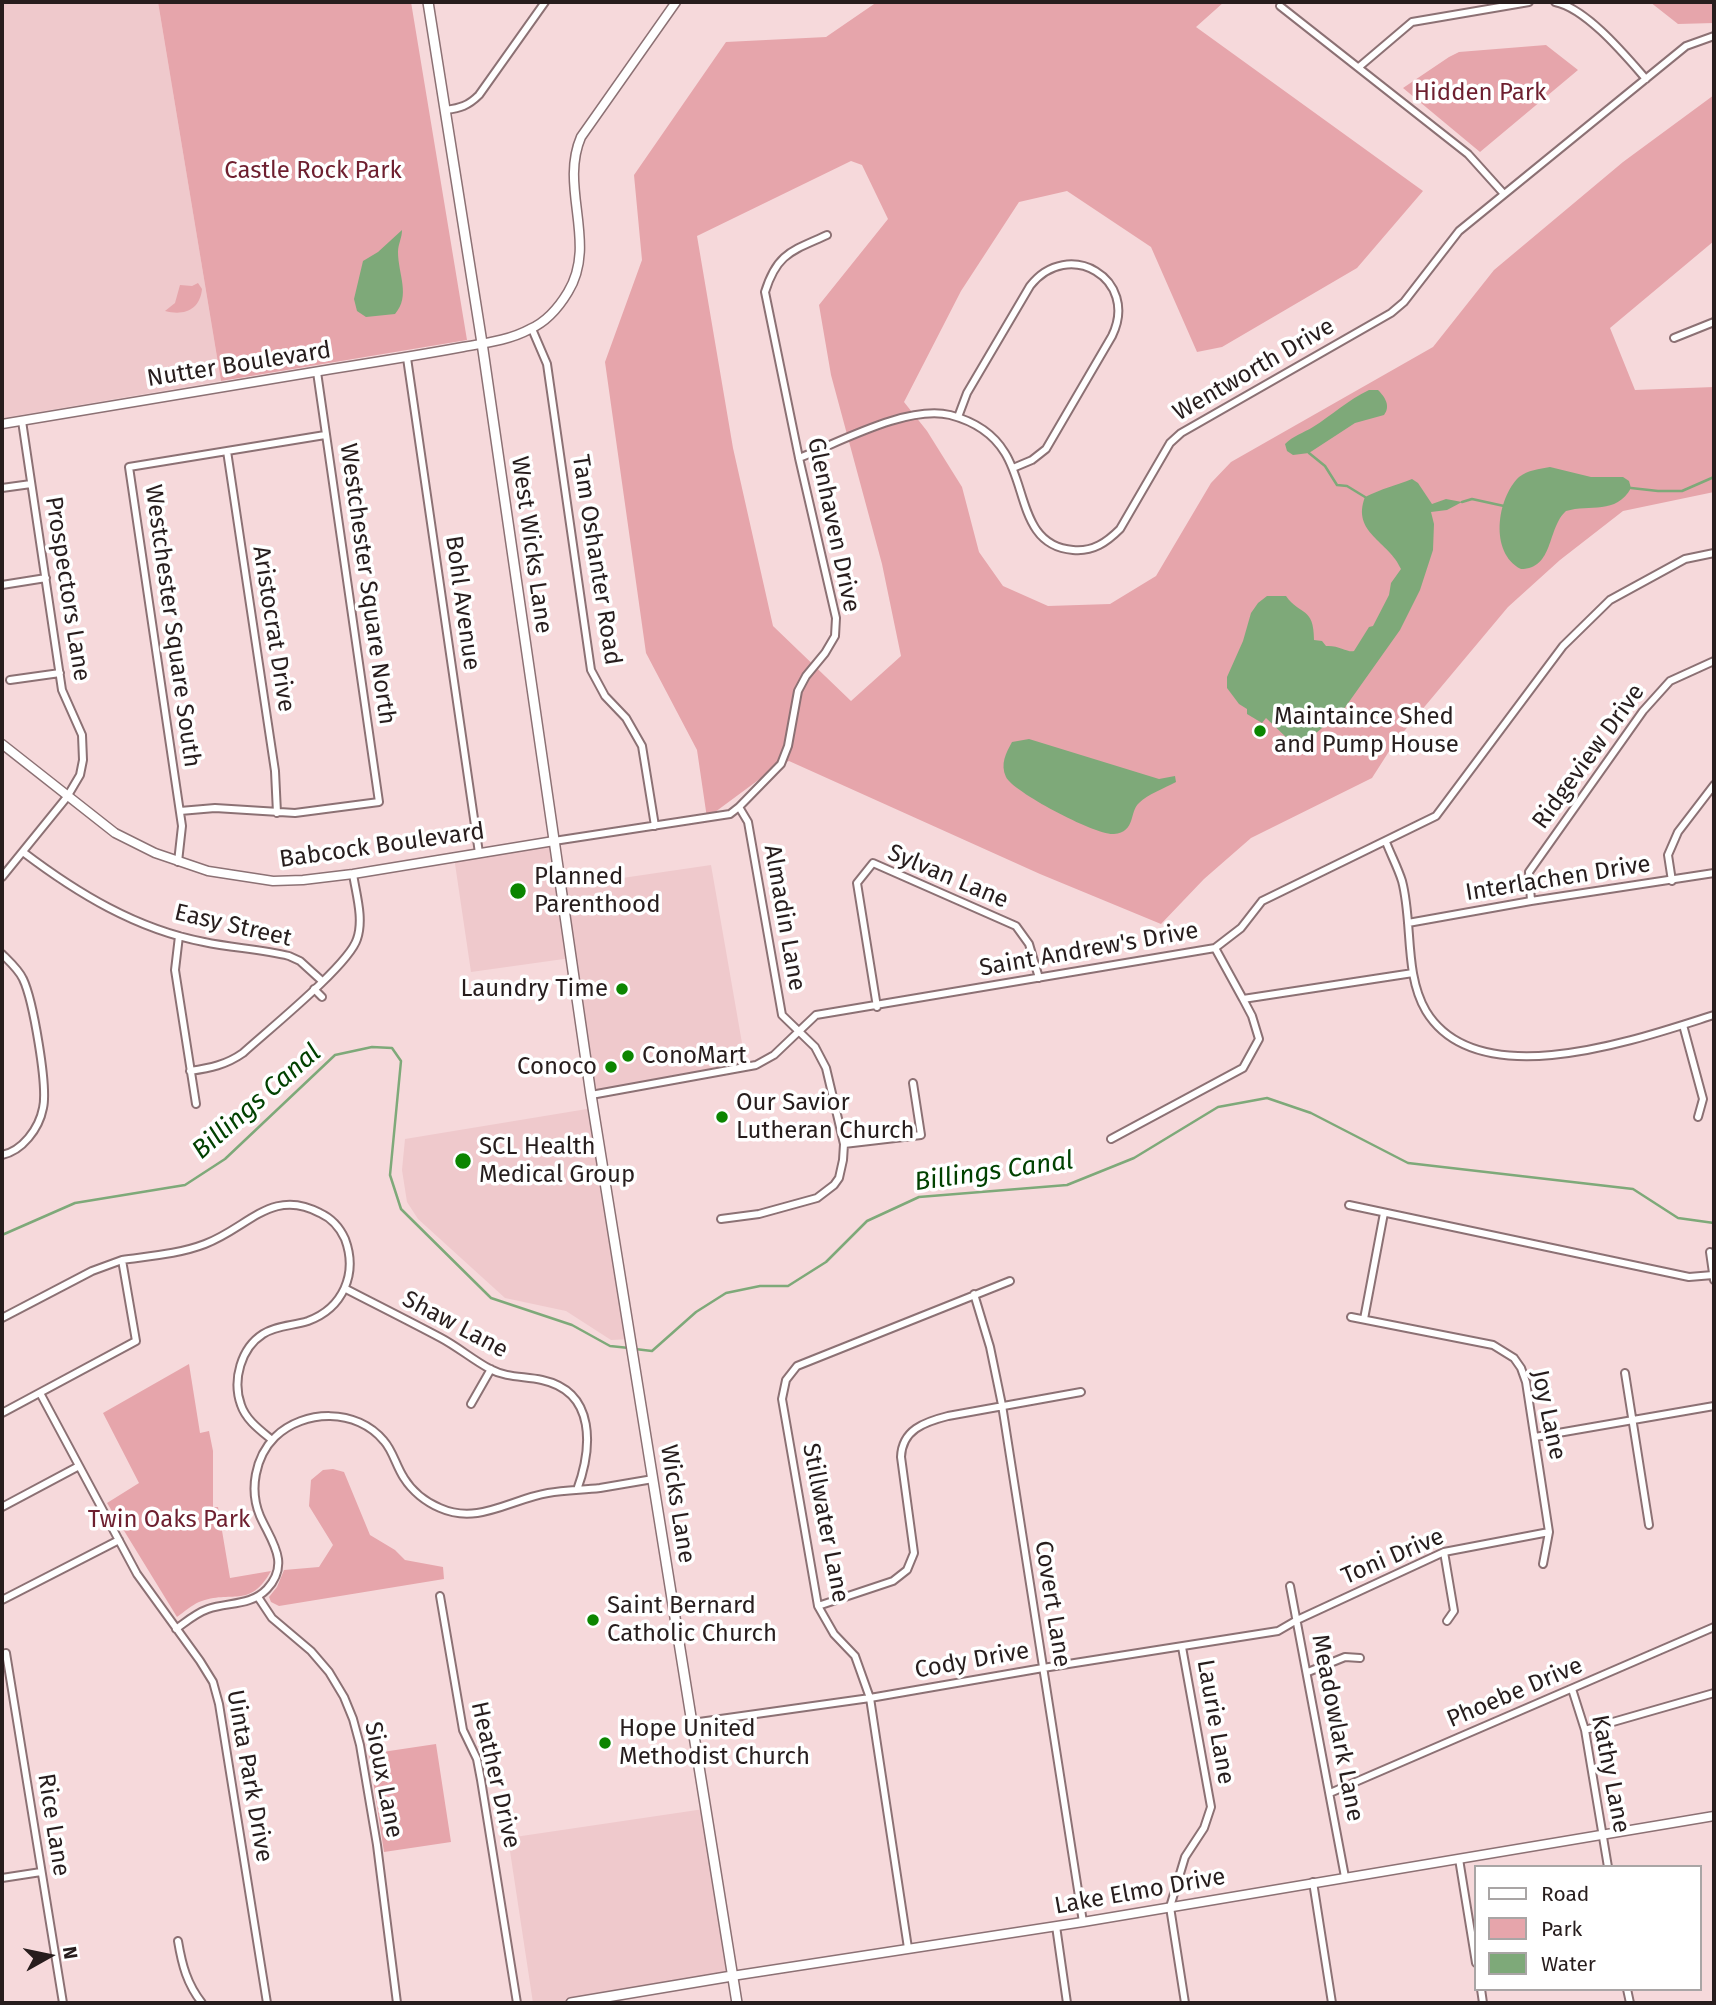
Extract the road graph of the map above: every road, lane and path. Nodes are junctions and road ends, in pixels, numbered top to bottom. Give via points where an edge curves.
1 (428, 2) edge
2 (545, 2) edge
3 (676, 2) edge
4 (1529, 2) edge
5 (1555, 2) edge
6 (1280, 6) dead end
7 (1714, 36) edge
8 (1359, 67) junction
9 (1646, 79) junction
10 (446, 110) junction
11 (1504, 194) junction
12 (827, 235) dead end
13 (1714, 322) edge
14 (532, 329) junction
15 (1674, 338) dead end
16 (482, 343) junction
17 (407, 358) junction
18 (317, 372) junction
19 (958, 417) junction
20 (22, 421) junction
21 (2, 424) edge
22 (325, 435) junction
23 (227, 451) junction
24 (799, 458) junction
25 (1013, 468) junction
26 (31, 484) junction
27 (2, 488) edge
28 (1714, 553) edge
29 (46, 578) junction
30 (2, 585) edge
31 (1714, 661) edge
32 (60, 673) junction
33 (10, 680) dead end
34 (2, 744) edge
35 (1714, 785) edge
36 (68, 797) junction
37 (739, 807) junction
38 (180, 811) junction
39 (276, 813) junction
40 (655, 826) junction
41 (554, 841) junction
42 (1386, 842) junction
43 (23, 852) junction
44 (478, 853) junction
45 (178, 862) junction
46 (1714, 873) edge
47 (353, 874) junction
48 (2, 877) edge
49 (1672, 881) junction
50 (1531, 901) junction
51 (1408, 923) junction
52 (179, 936) junction
53 (1215, 948) junction
54 (2, 954) edge
55 (1413, 973) junction
56 (1039, 978) junction
57 (322, 981) junction
58 (314, 989) junction
59 (322, 997) dead end
60 (1243, 999) junction
61 (877, 1007) junction
62 (1714, 1015) edge
63 (1682, 1025) junction
64 (797, 1031) junction
65 (190, 1071) junction
66 (913, 1083) dead end
67 (591, 1095) junction
68 (195, 1104) dead end
69 (1698, 1117) dead end
70 (1111, 1139) dead end
71 (844, 1144) junction
72 (2, 1155) edge
73 (1349, 1205) dead end
74 (1384, 1213) junction
75 (721, 1219) dead end
76 (1710, 1252) dead end
77 (122, 1260) junction
78 (1714, 1277) edge
79 (1010, 1281) dead end
80 (346, 1289) junction
81 (974, 1294) junction
82 (1351, 1317) dead end
83 (2, 1318) edge
84 (1364, 1319) junction
85 (491, 1369) junction
86 (1625, 1373) dead end
87 (1081, 1392) dead end
88 (40, 1393) junction
89 (471, 1404) dead end
90 (1002, 1405) junction
91 (1714, 1406) edge
92 (2, 1413) edge
93 (1632, 1420) junction
94 (1535, 1437) junction
95 (272, 1440) junction
96 (79, 1466) junction
97 (653, 1479) junction
98 (577, 1490) junction
99 (2, 1507) edge
100 (1649, 1525) dead end
101 (1549, 1532) junction
102 (119, 1539) junction
103 (1444, 1552) junction
104 (1543, 1564) dead end
105 (1290, 1586) dead end
106 (258, 1597) junction
107 (440, 1597) dead end
108 (2, 1600) edge
109 (818, 1606) junction
110 (1297, 1620) junction
111 (1447, 1622) dead end
112 (1714, 1627) edge
113 (176, 1629) junction
114 (1182, 1647) junction
115 (4, 1653) edge
116 (1360, 1658) dead end
117 (1042, 1668) junction
118 (1307, 1672) junction
119 (1572, 1689) junction
120 (1714, 1693) edge
121 (870, 1698) junction
122 (692, 1723) junction
123 (1585, 1730) junction
124 (1330, 1793) junction
125 (1714, 1816) edge
126 (1603, 1835) junction
127 (1459, 1859) junction
128 (1608, 1865) edge
129 (41, 1872) junction
130 (1345, 1877) junction
131 (2, 1878) edge
132 (1313, 1882) junction
133 (1170, 1907) junction
134 (1083, 1922) junction
135 (1056, 1926) junction
136 (178, 1941) dead end
137 (908, 1948) junction
138 (1474, 1951) edge
139 (732, 1976) junction
140 (592, 2001) edge
141 (63, 2003) edge
142 (202, 2003) edge
143 (267, 2003) edge
144 (397, 2003) edge
145 (517, 2003) edge
146 (571, 2003) edge
147 (737, 2003) edge
148 (1067, 2003) edge
149 (1185, 2003) edge
150 (1332, 2003) edge

1 - 10 main road, West Wicks Lane
2 - 10 street via 479,95 470,104
3 - 14 street via 576,148 573,170 581,240 576,273 558,306
4 - 8 street via 1412,22
5 - 9 street via 1567,4 1615,44
6 - 8 street
7 - 9 street, Wentworth Drive via 1686,46
8 - 11 street via 1468,154
9 - 11 street, Wentworth Drive
10 - 16 main road, West Wicks Lane
11 - 25 street, Wentworth Drive via 1459,231 1391,313 1181,433 1170,443 1120,529 1095,548 1063,550 1046,542 1032,525
12 - 24 street, Glenhaven Drive via 789,252 771,271 765,292
13 - 15 street
14 - 16 street, Nutter Boulevard
14 - 40 street, Tam Oshanter Road via 547,364 591,670 642,746
16 - 17 street, Nutter Boulevard
16 - 41 main road, West Wicks Lane
17 - 18 street, Nutter Boulevard
17 - 44 street, Bohl Avenue
18 - 20 street, Nutter Boulevard
18 - 22 street, Westchester Square North
19 - 24 street, Wentworth Drive via 933,413 906,416
19 - 25 street, Wentworth Drive via 991,436
19 - 25 street via 967,393 1038,277 1053,267 1071,264 1090,268 1107,279 1118,305 1112,336 1046,449
20 - 21 street, Nutter Boulevard
20 - 26 street, Prospectors Lane
22 - 23 street, Westchester Square South
22 - 39 street, Westchester Square North via 379,802
23 - 38 street, Westchester Square South via 129,467
23 - 39 street, Aristocrat Drive via 275,771
24 - 37 street, Glenhaven Drive via 836,618 835,636 798,691 780,764
26 - 27 street
26 - 29 street, Prospectors Lane
28 - 42 street, Saint Andrew's Drive via 1685,559 1610,600 1563,646 1436,816
29 - 30 street
29 - 32 street, Prospectors Lane
31 - 50 street, Ridgeview Drive via 1670,681 1643,711 1528,872
32 - 33 street
32 - 36 street, Prospectors Lane via 66,702 84,744 80,775
34 - 36 street, Babcock Boulevard
35 - 49 street via 1678,832 1668,855
36 - 43 street, Prospectors Lane
36 - 45 street, Babcock Boulevard via 115,833
37 - 40 street, Glenhaven Drive via 730,814
37 - 64 street, Almadin Lane via 748,822 782,1015
38 - 39 street via 215,808
38 - 45 street, Westchester Square South
40 - 41 street, Glenhaven Drive
41 - 44 street, Babcock Boulevard
41 - 67 main road, West Wicks Lane
42 - 51 street via 1402,881
42 - 53 street, Saint Andrew's Drive via 1262,901 1241,928
43 - 48 street, Prospectors Lane
43 - 52 street, Easy Street via 99,904
44 - 47 street, Babcock Boulevard
45 - 47 street, Babcock Boulevard via 273,881
46 - 49 street, Interlachen Drive
47 - 57 street via 358,938 352,951
49 - 50 street, Interlachen Drive
50 - 51 street, Interlachen Drive
51 - 55 street
52 - 57 street, Easy Street via 289,956
52 - 65 street via 174,970
53 - 56 street, Saint Andrew's Drive
53 - 60 street
54 - 72 street via 22,978 30,1002 44,1108 21,1146
55 - 60 street
55 - 63 street via 1426,1011 1450,1038 1487,1053 1542,1057 1615,1045
56 - 61 street, Saint Andrew's Drive
56 - 61 street, Sylvan Lane via 1029,944 1016,926 873,863 857,883
57 - 58 street
58 - 59 street
58 - 65 street via 232,1061
60 - 70 street via 1259,1039 1243,1068
61 - 64 street, Saint Andrew's Drive via 816,1015
62 - 63 street
63 - 69 street via 1703,1099
64 - 67 street, Saint Andrew's Drive via 774,1055 756,1065
64 - 71 street, Almadin Lane via 815,1047 826,1068
65 - 68 street
66 - 71 street via 921,1135
67 - 97 main road, Wicks Lane
71 - 75 street via 839,1178 817,1198
73 - 74 street
74 - 78 street via 1689,1277
74 - 84 street
76 - 78 street
77 - 80 street via 191,1248 224,1236 265,1209 305,1205 329,1217 343,1235 349,1251
77 - 83 street
77 - 88 street via 136,1341
79 - 81 street, Stillwater Lane
80 - 85 street, Shaw Lane
80 - 95 street via 328,1312 262,1334 240,1364 241,1404
81 - 90 street, Covert Lane
81 - 109 street, Stillwater Lane via 797,1366 786,1380 782,1399
82 - 84 street, Joy Lane
84 - 94 street, Joy Lane via 1503,1349 1521,1368
85 - 89 street
85 - 98 street, Shaw Lane via 511,1377 544,1380 567,1391 577,1404 589,1437
86 - 93 street
87 - 90 street
88 - 92 street
88 - 96 street, Uinta Park Drive
90 - 109 street via 936,1419 909,1433 901,1443 914,1553 907,1570 893,1581
90 - 117 street, Covert Lane
91 - 93 street
93 - 94 street
93 - 100 street
94 - 101 street, Joy Lane
95 - 98 street via 288,1426 311,1417 355,1421 373,1429 386,1443 403,1478 417,1493 457,1514 496,1510 528,1497
95 - 106 street via 259,1461 255,1499 274,1539 278,1564 276,1576
96 - 99 street
96 - 102 street, Uinta Park Drive
97 - 98 street
97 - 122 main road, Wicks Lane
101 - 103 street, Toni Drive
101 - 104 street, Joy Lane
102 - 108 street
102 - 113 street, Uinta Park Drive via 137,1574
103 - 110 street, Toni Drive
103 - 111 street via 1454,1611
105 - 110 street, Meadowlark Lane
106 - 113 street via 210,1608
106 - 144 street, Sioux Lane via 272,1618 329,1672 353,1718 377,1845
107 - 145 street, Heather Drive via 463,1730 481,1780
109 - 121 street, Stillwater Lane via 834,1634 855,1656
110 - 114 street, Cody Drive via 1278,1631
110 - 118 street, Meadowlark Lane
112 - 119 street, Phoebe Drive
113 - 143 street, Uinta Park Drive via 213,1682 219,1704
114 - 117 street, Cody Drive
114 - 133 street, Laurie Lane via 1211,1807 1185,1857
115 - 129 street, Rice Lane
116 - 118 street via 1345,1657
117 - 121 street, Cody Drive
117 - 134 street, Covert Lane
118 - 124 street, Meadowlark Lane
119 - 123 street, Kathy Lane
119 - 124 street, Phoebe Drive
120 - 123 street
121 - 122 street, Cody Drive
121 - 137 street, Stillwater Lane
122 - 139 main road, Wicks Lane
123 - 126 street, Kathy Lane
124 - 130 street, Meadowlark Lane
125 - 126 street, Lake Elmo Drive
126 - 127 street, Lake Elmo Drive
126 - 128 street, Kathy Lane
127 - 130 street, Lake Elmo Drive
127 - 138 street
129 - 131 street
129 - 141 street, Rice Lane
130 - 132 street, Lake Elmo Drive
132 - 133 street, Lake Elmo Drive
132 - 150 street
133 - 134 street, Lake Elmo Drive
133 - 149 street, Laurie Lane
134 - 135 street, Lake Elmo Drive
135 - 137 street, Lake Elmo Drive
135 - 148 street
136 - 142 street via 188,1983
137 - 139 street, Lake Elmo Drive
139 - 140 main road, Lake Elmo Drive
139 - 147 main road, Wicks Lane
140 - 146 main road, Lake Elmo Drive

